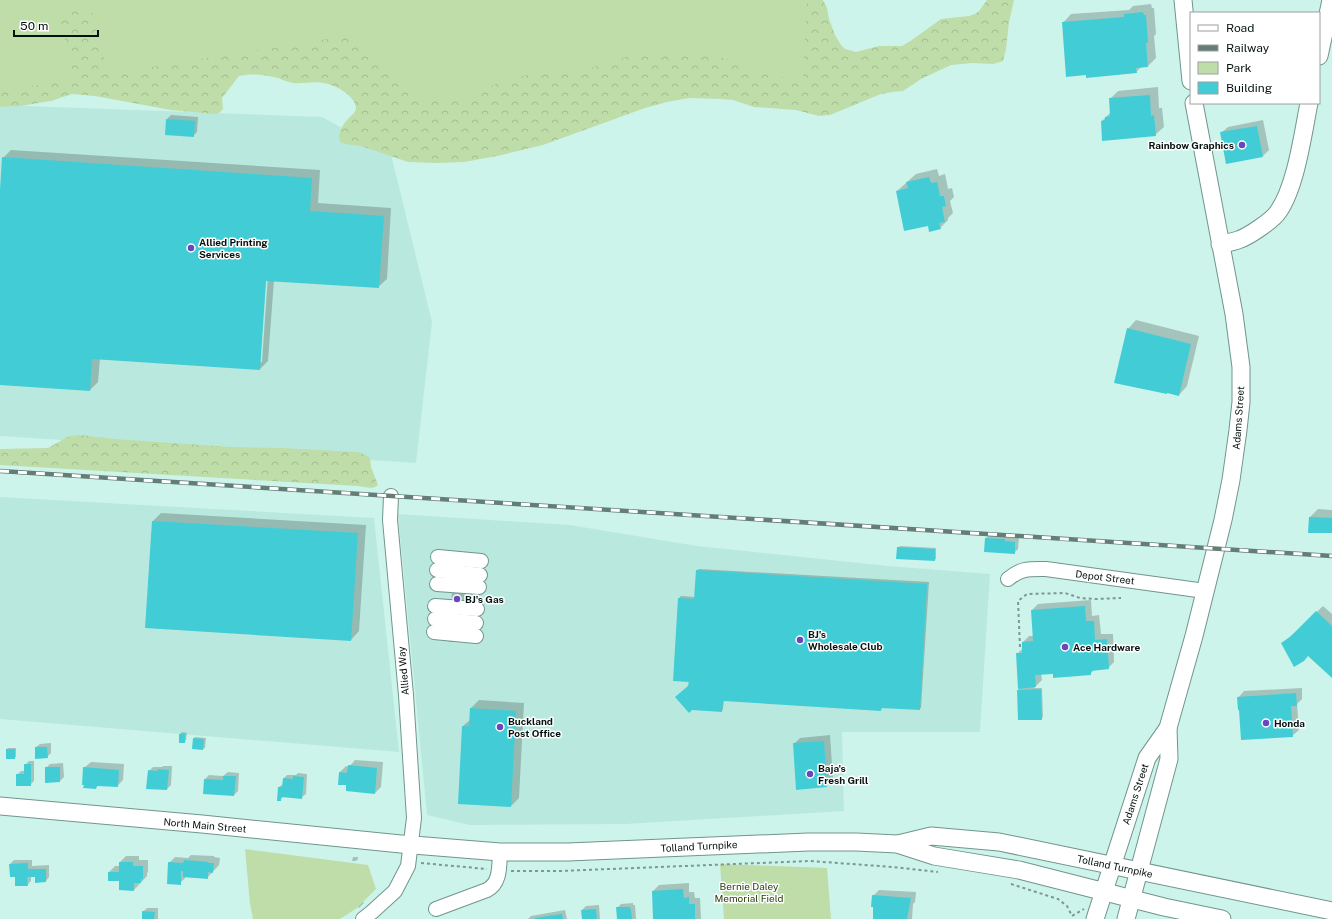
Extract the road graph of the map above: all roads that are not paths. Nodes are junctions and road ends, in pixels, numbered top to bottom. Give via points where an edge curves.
1 (1183, 0) edge
2 (1332, 0) edge
3 (1320, 52) edge
4 (1190, 71) edge
5 (1194, 104) edge
6 (1309, 104) edge
7 (1220, 244) junction
8 (391, 496) dead end
9 (437, 574) joint
10 (1008, 579) dead end
11 (1205, 591) junction
12 (434, 623) joint
13 (1168, 728) junction
14 (0, 806) edge
15 (897, 844) junction
16 (410, 845) junction
17 (500, 852) junction
18 (1112, 865) junction
19 (1139, 871) junction
20 (1104, 892) junction
21 (1131, 899) junction
22 (436, 909) dead end
23 (1332, 911) edge
24 (363, 919) edge
25 (1095, 919) edge
26 (1126, 919) edge
27 (1222, 919) edge

1 - 4 main road
2 - 3 main road
5 - 7 main road, Adams Street
6 - 7 main road via 1295,172 1278,212 1240,240
7 - 11 main road, Adams Street via 1234,314 1241,367 1241,402 1231,480
8 - 16 street, Allied Way via 390,520 414,818
9 - 9 street via 479,578
10 - 11 street, Depot Street via 1016,572 1046,569
11 - 13 main road, Adams Street
12 - 12 street via 476,626
13 - 18 main road, Adams Street via 1148,758
13 - 19 main road, Adams Street via 1169,759
14 - 16 main road, North Main Street
15 - 17 main road, Tolland Turnpike via 808,842 568,852
15 - 18 main road, Tolland Turnpike via 931,836 965,838
15 - 20 main road, Tolland Turnpike via 934,856 1019,870
16 - 17 main road, Tolland Turnpike
16 - 24 street via 408,866 394,891
17 - 22 street via 496,880 490,888
18 - 19 main road, Tolland Turnpike
18 - 20 main road, Adams Street
19 - 21 main road, Adams Street
19 - 23 main road, Tolland Turnpike
20 - 21 main road, Tolland Turnpike
20 - 25 main road, Adams Street
21 - 26 main road, Adams Street
21 - 27 main road, Tolland Turnpike

